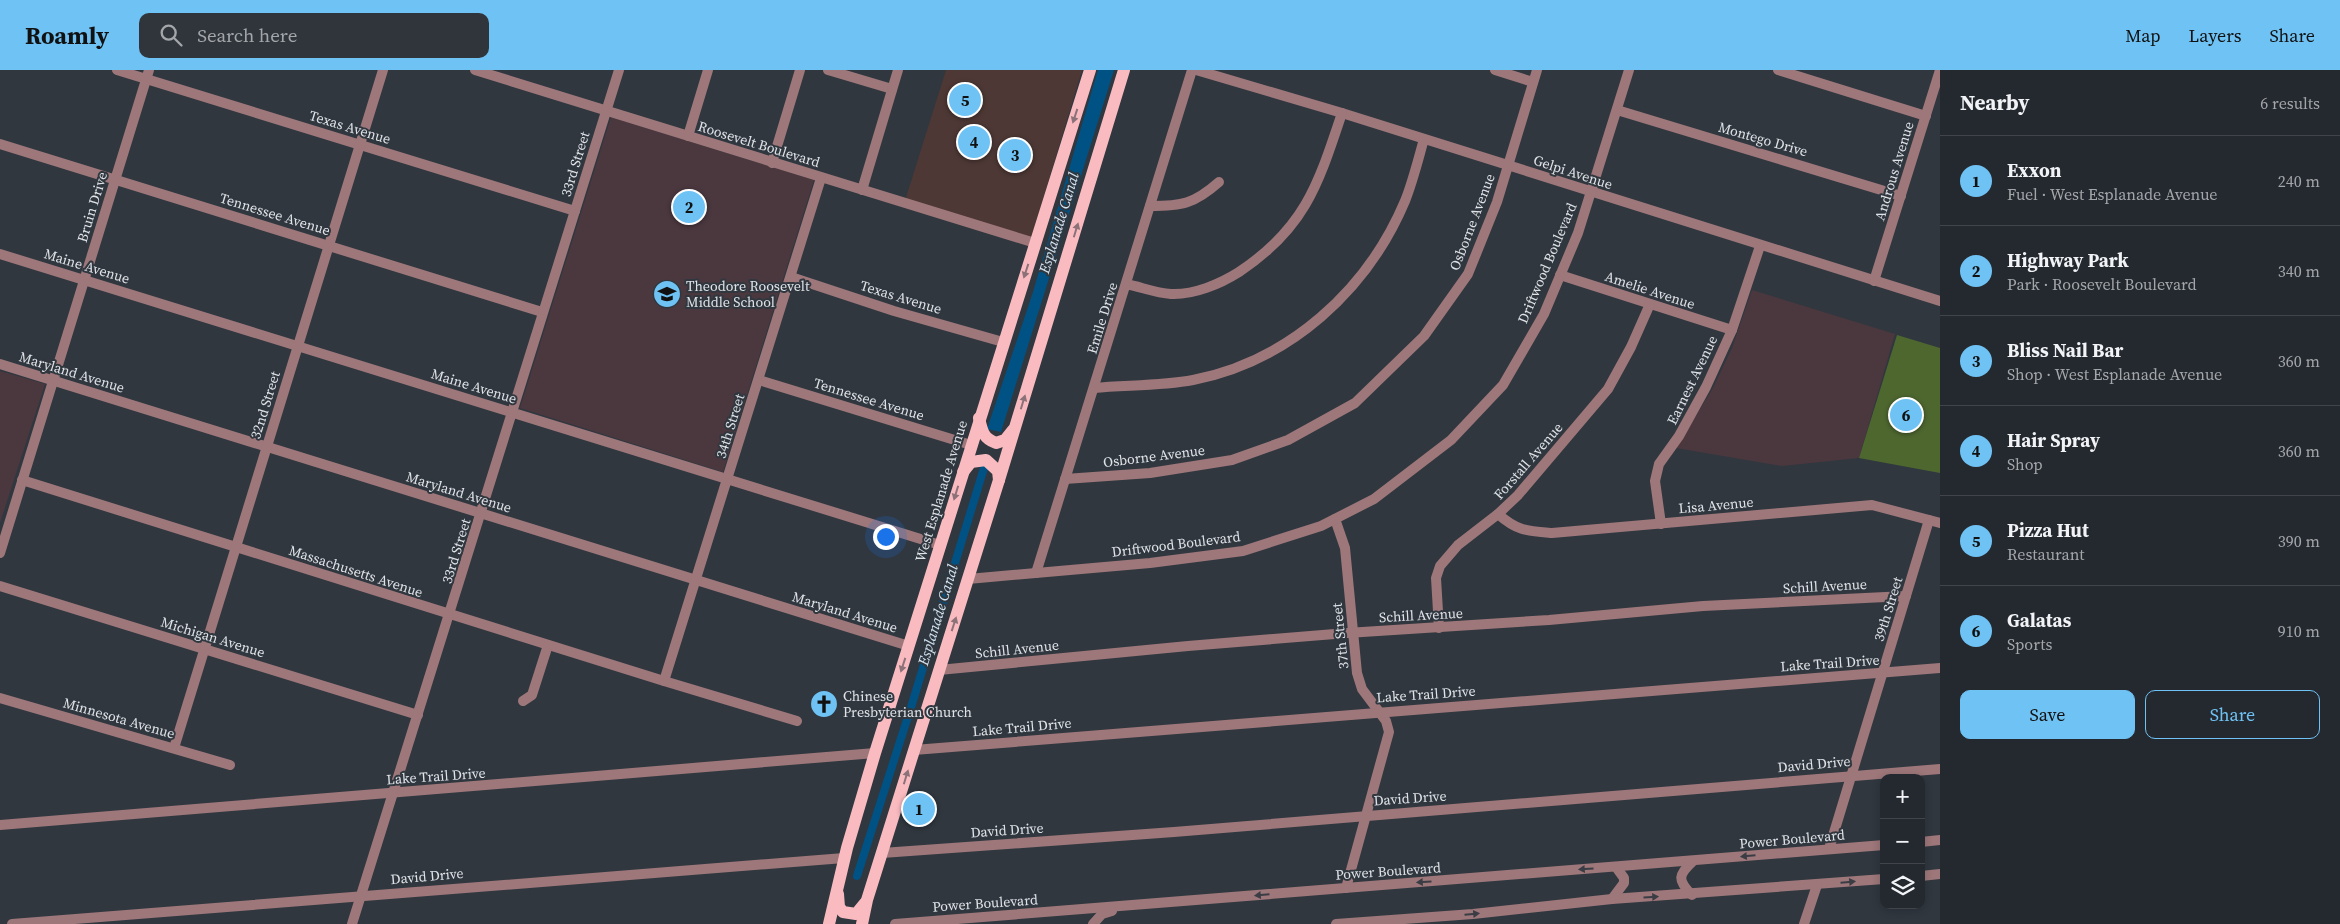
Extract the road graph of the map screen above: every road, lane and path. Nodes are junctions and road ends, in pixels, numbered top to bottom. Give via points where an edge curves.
1 (118, 70) edge
2 (384, 70) edge
3 (475, 70) edge
4 (619, 70) edge
5 (708, 70) edge
6 (800, 70) edge
7 (828, 70) edge
8 (898, 70) edge
9 (1090, 70) edge
10 (1124, 70) edge
11 (1192, 70) edge
12 (1196, 70) edge
13 (1495, 70) edge
14 (1537, 70) edge
15 (1630, 70) edge
16 (1778, 70) edge
17 (1940, 70) edge
18 (147, 74) edge
19 (1533, 82) junction
20 (892, 90) junction
21 (1617, 110) junction
22 (606, 111) junction
23 (1342, 113) junction
24 (1926, 116) junction
25 (688, 136) junction
26 (1424, 139) junction
27 (0, 144) edge
28 (360, 145) junction
29 (772, 163) junction
30 (1508, 166) junction
31 (821, 178) junction
32 (114, 180) junction
33 (1219, 182) dead end
34 (862, 190) junction
35 (1591, 193) junction
36 (1901, 196) junction
37 (1150, 206) junction
38 (575, 210) junction
39 (1035, 243) junction
40 (329, 245) junction
41 (1760, 246) junction
42 (0, 254) edge
43 (1560, 275) junction
44 (791, 277) junction
45 (83, 280) junction
46 (1874, 281) junction
47 (1126, 284) junction
48 (1940, 301) edge
49 (1650, 304) junction
50 (542, 312) junction
51 (1732, 330) junction
52 (1003, 342) junction
53 (298, 345) junction
54 (0, 364) edge
55 (52, 380) junction
56 (759, 380) junction
57 (1094, 388) junction
58 (512, 413) junction
59 (980, 418) junction
60 (1015, 428) junction
61 (971, 445) junction
62 (266, 447) junction
63 (963, 472) junction
64 (728, 479) junction
65 (1066, 479) junction
66 (22, 480) junction
67 (999, 480) junction
68 (481, 514) junction
69 (1498, 514) junction
70 (1335, 519) junction
71 (1929, 520) junction
72 (1940, 523) edge
73 (1661, 524) junction
74 (940, 545) junction
75 (236, 547) junction
76 (0, 553) edge
77 (1036, 573) junction
78 (968, 579) junction
79 (696, 580) junction
80 (0, 586) edge
81 (1906, 596) junction
82 (450, 615) junction
83 (1439, 628) junction
84 (1354, 633) junction
85 (548, 645) junction
86 (909, 646) junction
87 (204, 648) junction
88 (1940, 668) edge
89 (939, 670) junction
90 (1883, 672) junction
91 (664, 681) junction
92 (0, 698) edge
93 (523, 701) dead end
94 (1379, 711) junction
95 (418, 715) junction
96 (797, 721) dead end
97 (174, 748) junction
98 (914, 750) junction
99 (875, 753) junction
100 (230, 765) dead end
101 (1940, 769) edge
102 (1851, 775) junction
103 (393, 793) junction
104 (1366, 814) junction
105 (0, 825) edge
106 (1940, 840) edge
107 (1925, 842) edge
108 (1880, 845) edge
109 (1829, 849) junction
110 (882, 853) junction
111 (844, 858) junction
112 (1693, 861) junction
113 (1616, 867) junction
114 (1940, 874) edge
115 (1925, 876) edge
116 (1880, 879) edge
117 (1817, 885) junction
118 (838, 886) junction
119 (1346, 888) junction
120 (361, 895) junction
121 (1692, 895) junction
122 (867, 900) junction
123 (1612, 900) junction
124 (1127, 906) junction
125 (989, 917) junction
126 (12, 924) edge
127 (352, 924) edge
128 (829, 924) edge
129 (862, 924) edge
130 (895, 924) edge
131 (1001, 924) edge
132 (1093, 924) edge
133 (1336, 924) edge
134 (1804, 924) edge

1 - 18 street, Texas Avenue
2 - 28 street, 32nd Street
3 - 22 street, Roosevelt Boulevard
4 - 22 street, 33rd Street
5 - 25 street
6 - 29 street
7 - 20 street
8 - 20 street
9 -> 39 main road, West Esplanade Avenue
60 -> 10 main road
11 - 37 street, Emile Drive
12 - 23 street, Gelpi Avenue
13 - 19 street
14 - 19 street, Osborne Avenue
15 - 21 street, Driftwood Boulevard
16 - 24 street
17 - 24 street, Androus Avenue
18 - 28 street, Texas Avenue
18 - 32 street, Bruin Drive
19 - 30 street, Osborne Avenue
20 - 34 street
21 - 35 street, Driftwood Boulevard
21 - 36 street, Montego Drive
22 - 25 street, Roosevelt Boulevard
22 - 38 street, 33rd Street
23 - 26 street, Gelpi Avenue
23 - 47 street via 1321,176 1306,205 1285,234 1257,260 1226,280 1189,293 1170,294
24 - 36 street, Androus Avenue
25 - 29 street, Roosevelt Boulevard
26 - 30 street, Gelpi Avenue
26 - 57 street via 1405,201 1383,244 1356,282 1324,316 1297,337 1232,370 1200,378
27 - 32 street, Tennessee Avenue
28 - 38 street, Texas Avenue
28 - 40 street, 32nd Street
29 - 31 street, Roosevelt Boulevard
30 - 35 street, Gelpi Avenue
30 - 65 street, Osborne Avenue via 1468,274 1424,336 1355,403 1288,440 1232,460 1150,473
31 - 34 street, Roosevelt Boulevard
31 - 44 street, 34th Street
32 - 40 street, Tennessee Avenue
32 - 45 street, Bruin Drive
33 - 37 street via 1180,206
34 - 39 street, Roosevelt Boulevard
35 - 41 street, Gelpi Avenue
35 - 43 street, Driftwood Boulevard
36 - 46 street, Androus Avenue
37 - 47 street, Emile Drive
38 - 50 street, 33rd Street
39 -> 52 main road, West Esplanade Avenue
40 - 50 street, Tennessee Avenue
40 - 53 street, 32nd Street
41 - 46 street, Gelpi Avenue
41 - 51 street, Earnest Avenue
42 - 45 street, Maine Avenue
43 - 49 street, Amelie Avenue
43 - 70 street, Driftwood Boulevard via 1544,314 1503,385 1452,440 1374,499
44 - 52 street, Texas Avenue
44 - 56 street, 34th Street
45 - 53 street, Maine Avenue
45 - 55 street, Bruin Drive
46 - 48 street, Gelpi Avenue
47 - 57 street, Emile Drive
49 - 51 street, Amelie Avenue
49 - 69 street, Forstall Avenue via 1608,389
50 - 58 street, 33rd Street
51 - 73 street, Earnest Avenue via 1706,387 1659,464 1655,482
52 - 59 main road, West Esplanade Avenue
53 - 58 street, Maine Avenue
53 - 62 street, 32nd Street
54 - 55 street, Maryland Avenue
55 - 62 street, Maryland Avenue
55 - 66 street, Bruin Drive
56 - 61 street, Tennessee Avenue
56 - 64 street, 34th Street
57 - 65 street, Emile Drive
58 - 64 street, Maine Avenue
58 - 68 street, 33rd Street
59 - 60 main road via 982,432 996,443 1005,440
59 - 61 main road, West Esplanade Avenue
60 - 67 main road
61 - 63 main road, West Esplanade Avenue
62 - 68 street, Maryland Avenue
62 - 75 street, 32nd Street
63 - 67 main road via 971,462 986,460 998,471
63 -> 74 main road, West Esplanade Avenue
64 - 74 street, Maine Avenue
64 - 79 street, 34th Street
65 - 77 street, Emile Drive
66 - 75 street, Massachusetts Avenue
66 - 76 street, Bruin Drive
67 - 78 main road
68 - 79 street, Maryland Avenue
68 - 82 street, 33rd Street
69 - 73 street, Lisa Avenue via 1512,527 1528,532
69 - 83 street, Forstall Avenue via 1458,544 1440,566 1436,578
70 - 77 street, Driftwood Boulevard via 1243,550 1150,563
70 - 84 street, 37th Street via 1345,548
71 - 72 street, Lisa Avenue
71 - 73 street, Lisa Avenue via 1872,505
71 - 81 street, 39th Street
74 - 86 main road, West Esplanade Avenue
75 - 82 street, Massachusetts Avenue
75 - 87 street, 32nd Street
77 - 78 street, Driftwood Boulevard
89 -> 78 main road
79 - 86 street, Maryland Avenue
79 - 91 street, 34th Street
80 - 87 street, Michigan Avenue
81 - 83 street, Schill Avenue via 1703,606
81 - 90 street, 39th Street
82 - 85 street, Massachusetts Avenue
82 - 95 street, 33rd Street
83 - 84 street, Schill Avenue
84 - 89 street, Schill Avenue
84 - 94 street, 37th Street via 1357,673 1362,689
85 - 91 street, Massachusetts Avenue
85 - 93 street via 532,695
86 -> 99 main road, West Esplanade Avenue
87 - 95 street, Michigan Avenue
87 - 97 street, 32nd Street
88 - 90 street, Lake Trail Drive
89 - 98 main road
90 - 94 street, Lake Trail Drive
90 - 102 street, 39th Street
91 - 96 street, Massachusetts Avenue
92 - 97 street, Minnesota Avenue
94 - 98 street, Lake Trail Drive
94 - 104 street, 37th Street via 1386,721 1388,740
95 - 103 street, 33rd Street
97 - 100 street, Minnesota Avenue
110 -> 98 main road
99 - 103 street, Lake Trail Drive
99 - 111 main road, West Esplanade Avenue
101 - 102 street, David Drive
102 - 104 street, David Drive
102 - 109 street, 39th Street
103 - 105 street, Lake Trail Drive
103 - 120 street, 33rd Street
104 - 110 street, David Drive via 1174,832
104 - 119 street, 37th Street
106 - 107 street
108 - 109 street, Power Boulevard
109 -> 112 street, Power Boulevard
110 - 122 main road
111 - 118 main road, West Esplanade Avenue
111 - 120 street, David Drive
112 - 113 street, Power Boulevard
112 - 121 street via 1681,878
113 -> 119 street, Power Boulevard
113 - 123 street via 1624,883
114 - 115 street
117 -> 116 street
117 - 121 street
117 - 134 street
118 - 122 main road via 839,907 843,912 856,914
118 - 128 main road, West Esplanade Avenue
119 -> 124 street, Power Boulevard
120 - 126 street, David Drive
120 - 127 street, 33rd Street
123 -> 121 street
122 - 129 main road
133 -> 123 street
124 - 125 street, Power Boulevard
124 - 132 street via 1102,914
125 - 130 street, Power Boulevard
125 - 131 street

